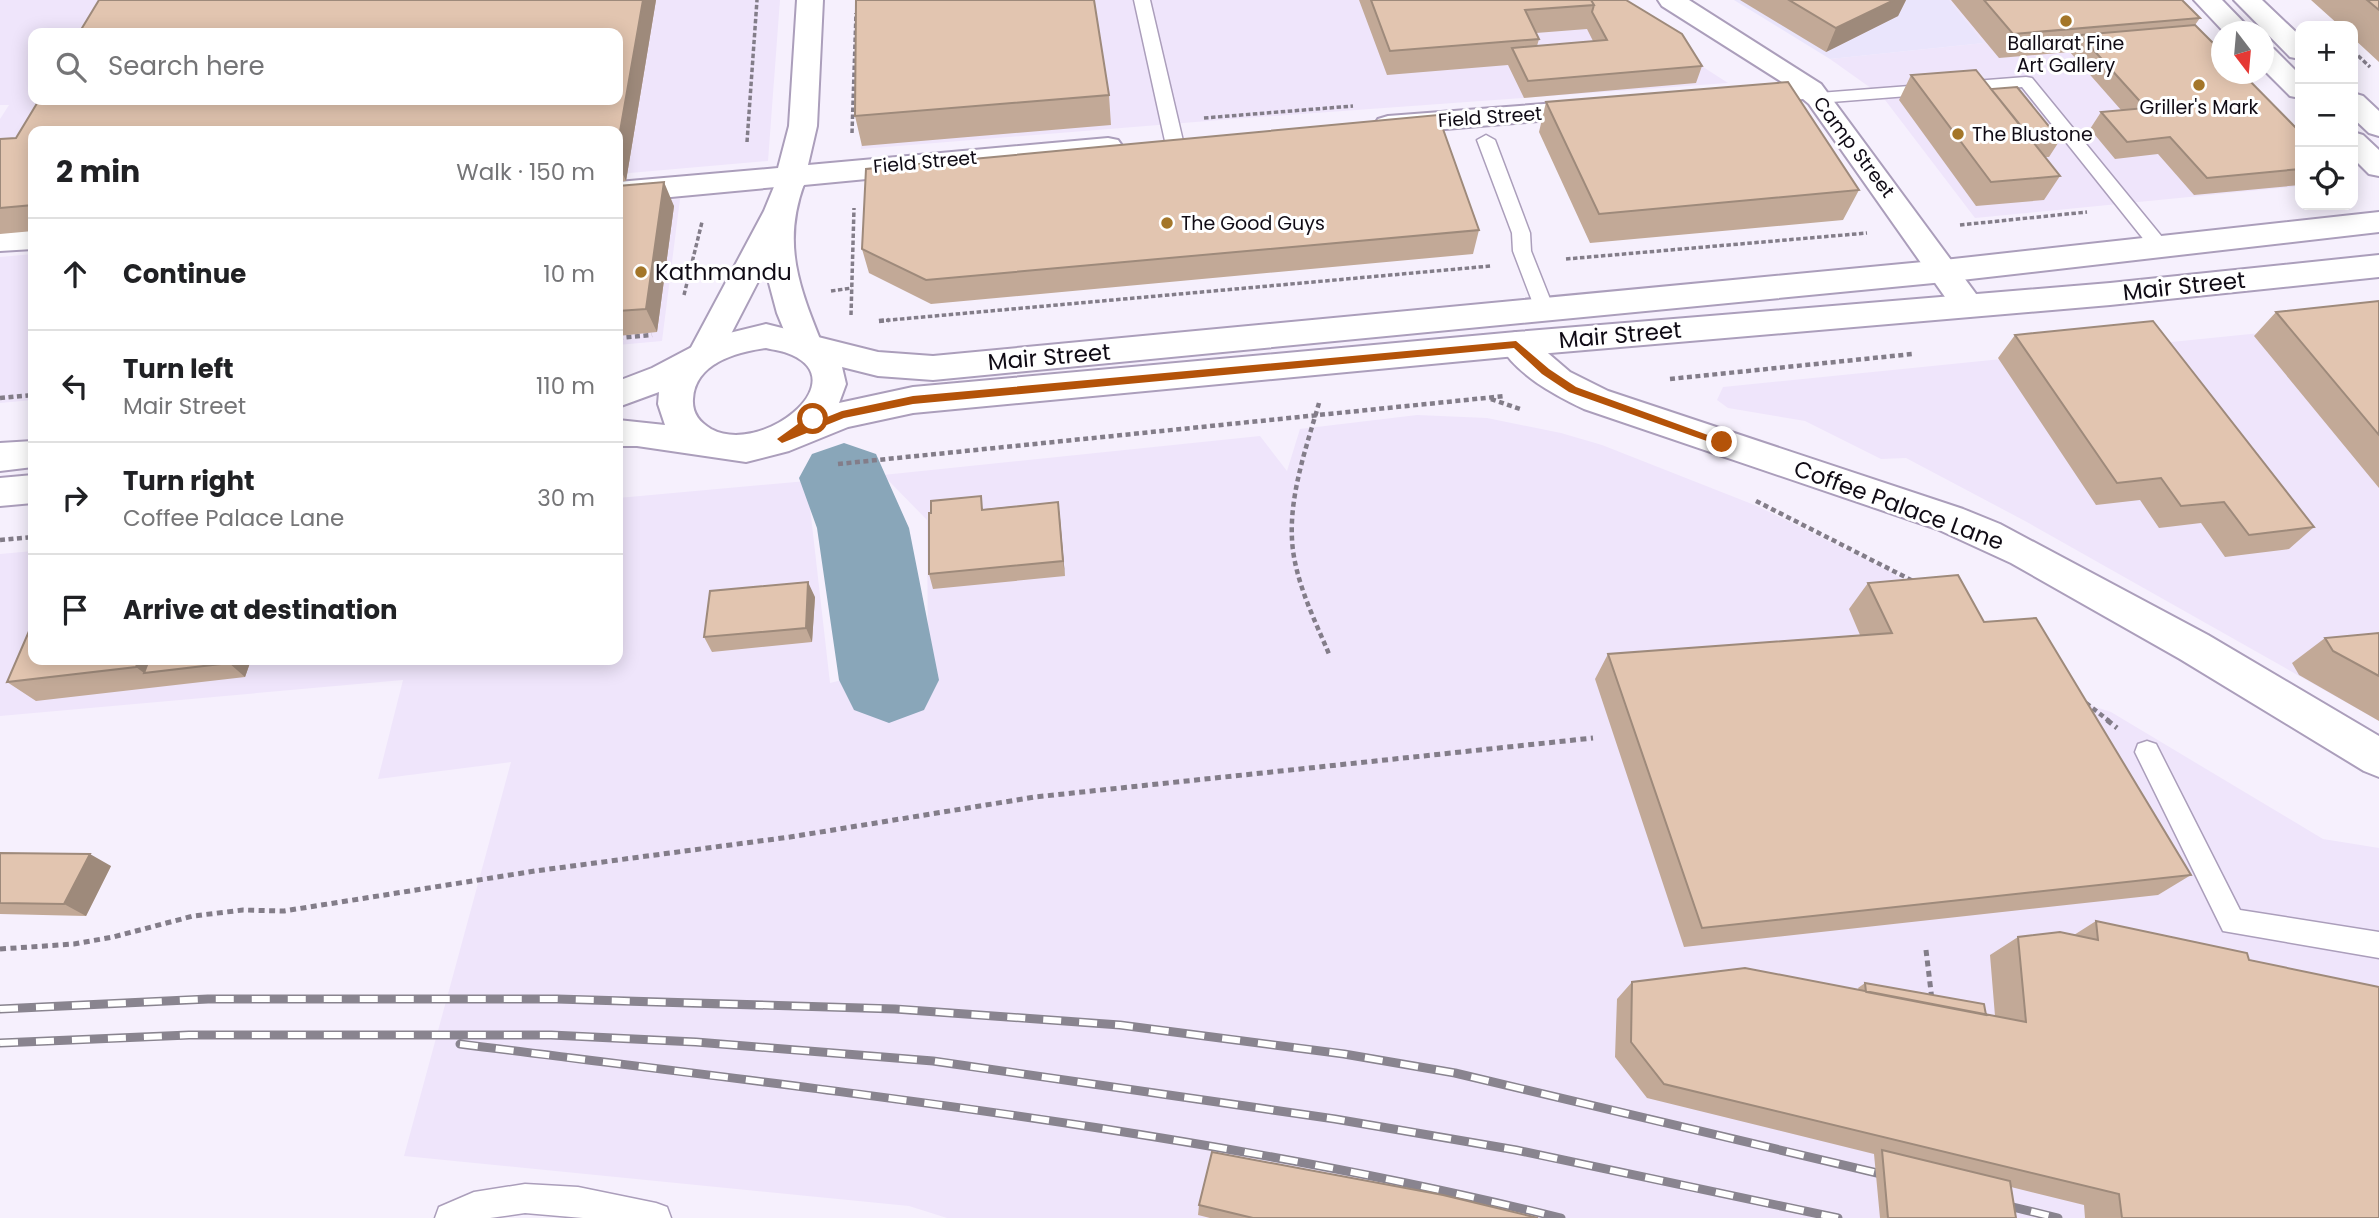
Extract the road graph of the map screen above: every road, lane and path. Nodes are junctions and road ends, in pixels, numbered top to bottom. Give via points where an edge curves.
1 (757, 0) edge
2 (810, 0) edge
3 (857, 0) edge
4 (1142, 0) edge
5 (1671, 0) edge
6 (2207, 0) edge
7 (2247, 0) edge
8 (2228, 21) edge
9 (2295, 46) edge
10 (2358, 56) edge
11 (2274, 65) edge
12 (2379, 75) edge
13 (2295, 85) edge
14 (1815, 94) junction
15 (1713, 99) edge
16 (1623, 106) edge
17 (2358, 107) edge
18 (1364, 126) edge
19 (2379, 127) edge
20 (852, 136) edge
21 (1486, 140) dead end
22 (1163, 142) joint
23 (2358, 146) edge
24 (2379, 167) edge
25 (709, 184) junction
26 (786, 190) junction
27 (623, 191) edge
28 (854, 207) dead end
29 (702, 219) dead end
30 (2379, 222) edge
31 (1863, 234) dead end
32 (28, 239) edge
33 (0, 241) edge
34 (2160, 247) junction
35 (1527, 263) junction
36 (2379, 266) edge
37 (1944, 271) junction
38 (684, 297) dead end
39 (1968, 306) junction
40 (1544, 309) junction
41 (869, 322) dead end
42 (850, 323) dead end
43 (1516, 344) junction
44 (806, 345) junction
45 (1918, 353) dead end
46 (701, 357) junction
47 (1330, 361) junction
48 (1669, 380) dead end
49 (1572, 390) junction
50 (623, 392) edge
51 (28, 395) edge
52 (1487, 397) junction
53 (0, 398) edge
54 (1525, 411) dead end
55 (1315, 414) junction
56 (623, 433) edge
57 (782, 439) junction
58 (716, 446) junction
59 (28, 454) edge
60 (0, 457) edge
61 (830, 465) dead end
62 (28, 489) edge
63 (0, 492) edge
64 (1753, 499) dead end
65 (28, 537) edge
66 (0, 540) edge
67 (1914, 582) edge
68 (1329, 654) dead end
69 (2077, 695) edge
70 (1593, 738) dead end
71 (2147, 752) joint
72 (2379, 758) edge
73 (2379, 945) edge
74 (0, 949) edge
75 (1926, 950) dead end
76 (1933, 1006) edge
77 (450, 1218) edge
78 (656, 1218) edge

1 - 25 path via 745,167 711,173
2 - 26 main road via 803,126
3 - 20 path
4 - 22 lane
5 - 14 main road, Camp Street
6 - 8 main road
7 - 9 main road
10 - 12 path
11 - 13 main road
14 - 15 main road
14 - 34 lane via 2026,82
14 - 37 main road, Camp Street
16 - 18 main road, Field Street
17 - 19 main road
21 - 35 lane via 1521,233
22 - 26 main road, Field Street
23 - 24 main road
25 - 26 main road, Field Street
25 - 27 main road, Field Street
26 - 44 main road via 777,226 786,296
26 - 46 main road
28 - 42 path
29 - 38 path
30 - 34 main road, Mair Street
31 - 35 path
32 - 33 main road
34 - 37 main road, Mair Street
35 - 40 lane
35 - 41 path
36 - 39 main road, Mair Street
37 - 39 main road, Camp Street
37 - 40 main road, Mair Street
39 - 43 main road, Mair Street
40 - 44 main road, Mair Street via 933,368 878,364
43 - 47 main road, Mair Street
43 - 49 main road, Coffee Palace Lane
44 - 46 main road via 766,336 723,345
44 - 57 main road via 827,366 829,392 813,419
45 - 48 path
46 - 50 main road
46 - 58 main road via 675,392 674,409 688,432
47 - 55 path
47 - 57 main road, Mair Street via 913,400 842,415
49 - 52 path
49 - 72 main road, Coffee Palace Lane via 1987,534 2194,647
51 - 53 path
52 - 54 path
52 - 55 path
55 - 61 path
55 - 68 path via 1292,539 1303,587
56 - 58 main road
57 - 58 main road via 737,449
59 - 60 main road
62 - 63 main road
64 - 67 path
65 - 66 path
69 - 71 path
70 - 74 path via 1035,797 284,911 193,916 74,944
71 - 73 lane via 2232,922
75 - 76 path
77 - 78 lane via 486,1203 522,1200 577,1201

